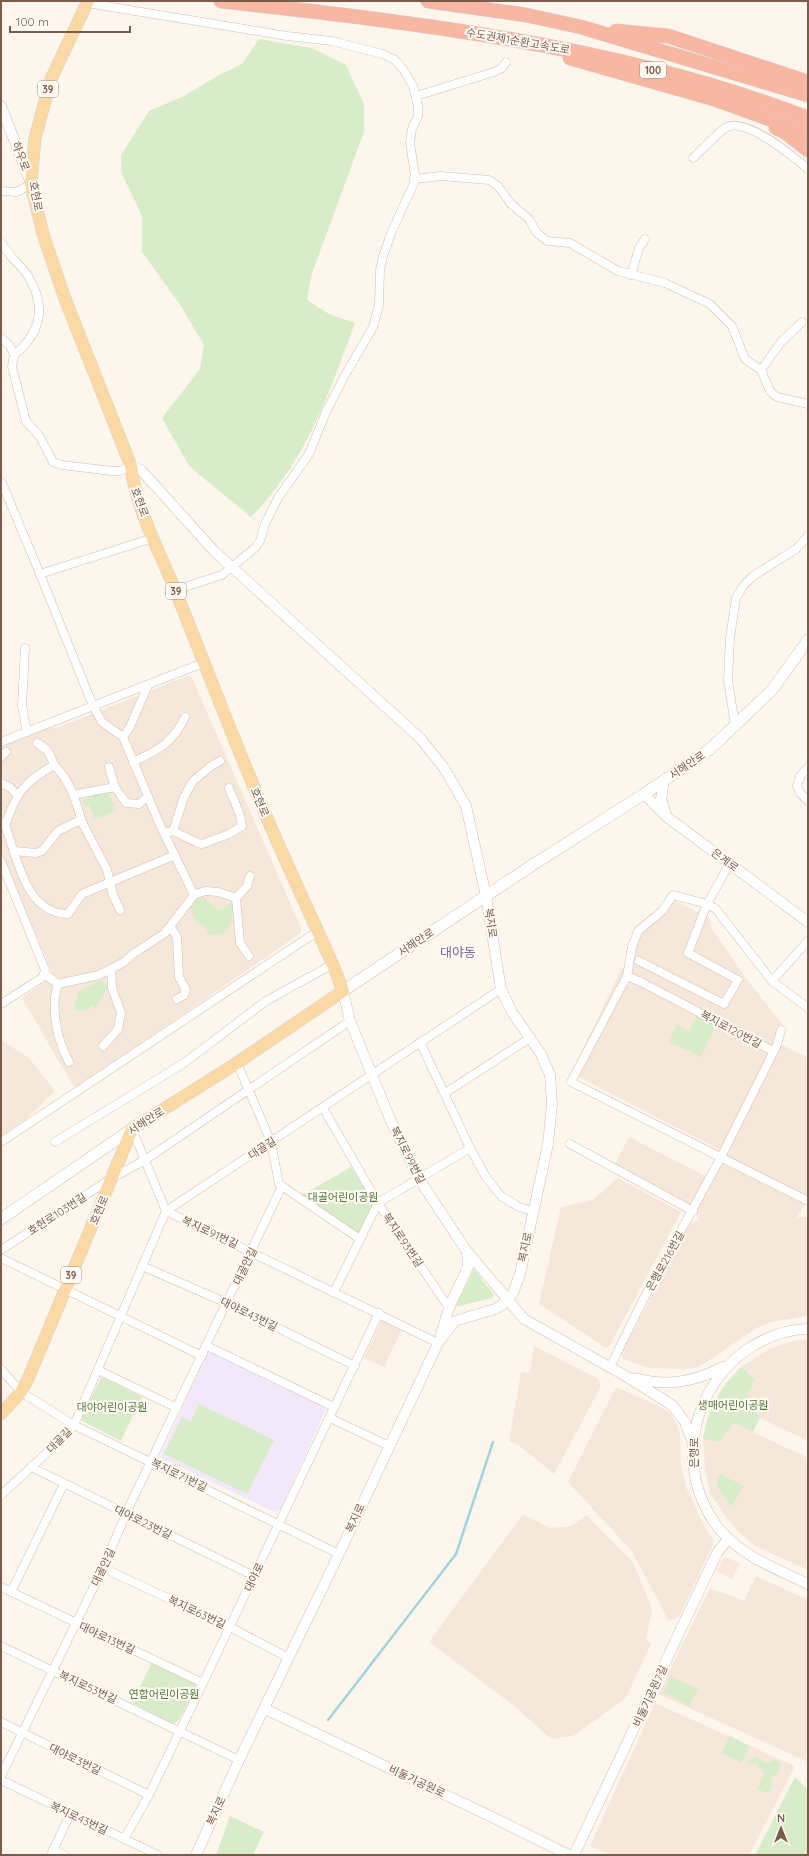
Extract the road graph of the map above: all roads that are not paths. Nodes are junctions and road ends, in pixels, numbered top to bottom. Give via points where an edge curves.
1 (221, 1) edge
2 (428, 1) edge
3 (88, 2) edge
4 (581, 27) junction
5 (494, 36) junction
6 (506, 62) dead end
7 (765, 69) junction
8 (808, 76) edge
9 (808, 82) edge
10 (808, 95) edge
11 (416, 96) junction
12 (714, 99) junction
13 (1, 106) edge
14 (808, 118) edge
15 (808, 133) edge
16 (808, 150) edge
17 (693, 158) dead end
18 (808, 169) edge
19 (414, 179) junction
20 (31, 184) junction
21 (1, 191) edge
22 (645, 239) dead end
23 (1, 242) edge
24 (631, 275) junction
25 (802, 322) dead end
26 (1, 338) edge
27 (14, 355) junction
28 (761, 370) junction
29 (808, 404) edge
30 (131, 466) junction
31 (2, 483) edge
32 (808, 536) edge
33 (153, 538) junction
34 (231, 567) junction
35 (40, 574) junction
36 (175, 590) junction
37 (808, 640) edge
38 (25, 648) dead end
39 (203, 663) junction
40 (148, 685) junction
41 (93, 706) junction
42 (185, 717) dead end
43 (735, 725) junction
44 (27, 732) junction
45 (123, 737) junction
46 (1, 742) edge
47 (37, 743) dead end
48 (220, 761) dead end
49 (133, 762) junction
50 (54, 765) junction
51 (109, 767) dead end
52 (808, 767) edge
53 (664, 780) junction
54 (1, 783) edge
55 (115, 787) junction
56 (229, 788) dead end
57 (644, 794) junction
58 (17, 795) junction
59 (73, 795) junction
60 (147, 797) junction
61 (808, 801) edge
62 (667, 817) junction
63 (82, 822) junction
64 (3, 825) edge
65 (173, 831) junction
66 (164, 833) junction
67 (14, 851) junction
68 (175, 855) junction
69 (1, 861) edge
70 (730, 863) junction
71 (250, 876) dead end
72 (111, 881) junction
73 (194, 895) junction
74 (486, 896) junction
75 (236, 898) junction
76 (707, 904) junction
77 (120, 910) dead end
78 (808, 922) edge
79 (170, 926) junction
80 (318, 931) junction
81 (808, 941) edge
82 (249, 956) dead end
83 (639, 961) dead end
84 (333, 964) junction
85 (111, 970) junction
86 (45, 974) junction
87 (627, 976) junction
88 (772, 981) junction
89 (58, 984) junction
90 (501, 990) junction
91 (343, 991) junction
92 (177, 999) dead end
93 (1, 1004) edge
94 (808, 1008) edge
95 (350, 1021) junction
96 (781, 1030) dead end
97 (530, 1038) junction
98 (420, 1042) junction
99 (103, 1046) dead end
100 (773, 1051) junction
101 (69, 1062) dead end
102 (237, 1063) junction
103 (371, 1074) junction
104 (248, 1089) junction
105 (445, 1093) junction
106 (323, 1108) junction
107 (132, 1129) junction
108 (1, 1142) edge
109 (55, 1142) dead end
110 (271, 1142) junction
111 (570, 1144) dead end
112 (470, 1148) junction
113 (722, 1157) junction
114 (145, 1160) junction
115 (112, 1178) junction
116 (419, 1179) junction
117 (282, 1186) junction
118 (805, 1199) edge
119 (378, 1203) junction
120 (166, 1211) junction
121 (533, 1211) junction
122 (693, 1211) junction
123 (1, 1218) edge
124 (360, 1239) junction
125 (1, 1250) edge
126 (466, 1250) junction
127 (252, 1252) junction
128 (1, 1258) edge
129 (142, 1266) junction
130 (64, 1290) junction
131 (334, 1292) junction
132 (507, 1301) junction
133 (227, 1303) junction
134 (449, 1308) junction
135 (378, 1314) junction
136 (121, 1317) junction
137 (808, 1329) edge
138 (438, 1343) junction
139 (207, 1346) junction
140 (202, 1356) junction
141 (729, 1365) junction
142 (355, 1366) junction
143 (610, 1367) junction
144 (1, 1369) edge
145 (98, 1370) junction
146 (624, 1375) junction
147 (21, 1392) junction
148 (334, 1407) junction
149 (177, 1408) junction
150 (1, 1414) edge
151 (330, 1418) junction
152 (74, 1425) junction
153 (693, 1444) junction
154 (389, 1446) junction
155 (151, 1462) junction
156 (31, 1467) junction
157 (64, 1484) junction
158 (1, 1495) edge
159 (126, 1514) junction
160 (279, 1525) junction
161 (728, 1539) junction
162 (339, 1554) junction
163 (103, 1568) junction
164 (254, 1576) junction
165 (808, 1584) edge
166 (1, 1587) edge
167 (11, 1592) junction
168 (76, 1623) junction
169 (230, 1627) junction
170 (1, 1646) edge
171 (289, 1658) junction
172 (52, 1671) junction
173 (204, 1683) junction
174 (265, 1709) junction
175 (1, 1722) edge
176 (179, 1732) junction
177 (22, 1733) junction
178 (239, 1760) junction
179 (1, 1776) edge
180 (1, 1780) edge
181 (148, 1795) junction
182 (70, 1814) junction
183 (124, 1839) junction
184 (52, 1852) edge
185 (64, 1855) edge
186 (158, 1855) edge
187 (196, 1855) edge
188 (569, 1855) edge
189 (574, 1855) edge

1 - 5 highway, 수도권제1순환고속도로 / 100
2 - 4 highway, 100 via 526,15
3 - 11 street via 287,36 332,41 383,54 393,58 403,69
3 - 20 main road, 호현로 / 39 via 51,79 35,138
4 - 7 highway via 668,36
4 - 10 highway, 100
5 - 12 highway
5 - 14 highway, 수도권제1순환고속도로 / 100 via 596,55 717,87
6 - 11 street via 502,68 494,72
7 - 8 highway
7 - 9 highway
11 - 19 street via 419,113 412,129 410,143
12 - 15 highway
12 - 16 highway via 785,132
13 - 20 street, 하우로
17 - 18 street via 725,128 731,126 769,139
19 - 24 street via 441,176 489,180 529,219 540,236 551,242 570,243 607,266
19 - 34 street via 382,260 378,309 371,333 326,412 309,454 278,498 260,541
20 - 21 street via 17,192
20 - 30 main road, 호현로 / 39 via 43,234 65,299
22 - 24 street via 639,248
23 - 27 street via 7,254 27,275 40,305 35,330 25,346
24 - 28 street via 665,283 710,304 732,326 745,359
25 - 28 street via 781,342
26 - 27 street via 10,346
27 - 30 street via 12,367 26,421 40,437 53,462 112,471 120,471
28 - 29 street via 774,396
30 - 33 main road, 호현로 / 39 via 133,485
30 - 34 street, 복지로 via 141,470 176,511
31 - 35 street
32 - 43 street via 796,549 753,576 736,598 730,638 728,680
33 - 35 street
33 - 36 main road, 호현로 / 39
34 - 36 street via 222,575
34 - 74 street, 복지로 via 420,738 444,768 466,806
35 - 41 street
36 - 39 main road, 호현로 / 39
37 - 43 main road, 서해안로 via 772,690
38 - 44 street via 22,706
39 - 40 street
39 - 80 main road, 호현로 / 39 via 273,833
40 - 41 street
40 - 45 street
41 - 44 street
41 - 45 street via 102,722
42 - 49 street via 178,732 169,742
43 - 53 main road, 서해안로 via 709,750
44 - 46 street
45 - 49 street
47 - 50 street via 47,749
48 - 65 street via 193,781 184,797
49 - 60 street
50 - 58 street via 39,774
50 - 59 street via 63,774
51 - 55 street
52 - 61 street via 800,776 797,786
53 - 57 main road, 서해안로
53 - 62 street via 661,799
54 - 58 street
55 - 59 street
55 - 60 street via 126,803 139,804
56 - 65 street via 242,826 202,844
57 - 62 street, 은계로
57 - 74 main road, 서해안로
58 - 64 street
59 - 63 street
60 - 66 street
62 - 70 street, 은계로
63 - 67 street via 76,822 58,831 42,851
63 - 72 street
64 - 67 street
65 - 66 street
66 - 68 street
67 - 72 street via 32,894 44,906 59,914 68,914 82,894
68 - 72 street
68 - 73 street
69 - 86 street via 45,967
70 - 76 street
70 - 78 street, 은계로
71 - 75 street via 247,886
72 - 77 street via 113,895
73 - 75 street via 205,891
73 - 79 street
74 - 90 street, 복지로
74 - 91 main road, 서해안로
75 - 82 street via 240,943
76 - 83 street via 688,953 738,980 724,1004
76 - 87 street via 673,895 662,911 638,931 632,947
76 - 88 street via 716,909
79 - 85 street
79 - 92 street via 176,937 179,977 186,990 184,995
80 - 84 main road, 호현로 / 39
80 - 108 street
81 - 88 street
84 - 91 main road, 호현로 / 39
84 - 109 street via 266,1000 184,1064
85 - 89 street
85 - 99 street via 112,988 121,1013 118,1029
86 - 89 street
86 - 93 street
87 - 100 street, 복지로120번길
87 - 113 street via 572,1082
88 - 94 street
89 - 101 street via 54,994 57,1025 62,1050
90 - 97 street, 복지로
90 - 98 street, 대골길
91 - 95 street, 복지로99번길
91 - 102 main road, 서해안로
95 - 103 street, 복지로99번길
95 - 104 street, 호현로103번길
96 - 100 street
97 - 105 street
97 - 121 street, 복지로 via 541,1054 550,1075 552,1104 548,1144
98 - 103 street, 대골길
98 - 105 street
100 - 113 street, 복지로120번길
102 - 104 street
102 - 107 main road, 서해안로
103 - 106 street, 대골길
103 - 116 street, 복지로99번길
104 - 110 street
104 - 114 street, 호현로103번길
105 - 112 street
106 - 110 street, 대골길
106 - 119 street, 복지로93번길
107 - 114 street
107 - 115 main road, 호현로 / 39
107 - 123 main road, 서해안로
110 - 117 street via 279,1184
110 - 120 street, 대골길
111 - 122 street
112 - 116 street
112 - 121 street via 486,1177 501,1196 519,1207
113 - 118 street
113 - 122 street, 은행로216번길
114 - 115 street, 호현로103번길
114 - 120 street
115 - 125 street, 호현로103번길
115 - 130 main road, 호현로 / 39
116 - 119 street
116 - 126 street, 복지로99번길
117 - 124 street
117 - 127 street, 대골안길
119 - 124 street
119 - 134 street, 복지로93번길
120 - 127 street, 복지로91번길
120 - 129 street, 대골길
121 - 132 street, 복지로 via 520,1274
122 - 143 street, 은행로216번길 via 642,1302
124 - 131 street
126 - 132 street, 복지로99번길
126 - 134 street via 468,1267
127 - 131 street, 복지로91번길
127 - 133 street, 대골안길
128 - 130 street
129 - 133 street, 대야로43번길
129 - 136 street, 대골길
130 - 136 street
130 - 147 main road, 호현로 / 39
131 - 135 street, 복지로91번길
132 - 138 street, 복지로 via 495,1309 455,1321
132 - 143 street via 524,1319
133 - 139 street, 대골안길
133 - 142 street, 대야로43번길
134 - 138 street
135 - 138 street, 복지로91번길
135 - 142 street, 대야로
136 - 140 street
136 - 145 street, 대골길
137 - 141 street, 은행로 via 796,1330 762,1341
138 - 154 street, 복지로
139 - 140 street, 대골안길
139 - 148 street
140 - 149 street, 대골안길
141 - 146 street via 685,1382 658,1382
141 - 153 street, 은행로 via 716,1379 703,1402 695,1426
142 - 148 street, 대야로
143 - 146 street
144 - 147 street, 복지로71번길
145 - 149 street
145 - 152 street, 대골길
146 - 153 street via 675,1408 685,1422
147 - 150 main road, 호현로 / 39
147 - 152 street, 복지로71번길
148 - 151 street, 대야로
149 - 155 street, 대골안길
151 - 154 street
151 - 160 street, 대야로
152 - 155 street, 복지로71번길
152 - 156 street, 대골길
153 - 161 street, 은행로 via 693,1463 699,1492 711,1518
154 - 162 street, 복지로
155 - 159 street, 대골안길
155 - 160 street, 복지로71번길
156 - 157 street, 대야로23번길
156 - 158 street, 대골길
157 - 159 street, 대야로23번길
157 - 167 street
159 - 163 street, 대골안길
159 - 164 street, 대야로23번길
160 - 162 street, 복지로71번길
160 - 164 street, 대야로
161 - 165 street, 은행로 via 755,1559
161 - 189 street, 비둘기공원7길 via 717,1553
162 - 171 street, 복지로
163 - 168 street, 대골안길
163 - 169 street, 복지로63번길
164 - 169 street, 대야로
166 - 167 street, 대야로13번길
167 - 168 street, 대야로13번길
168 - 172 street, 대골안길
168 - 173 street, 대야로13번길
169 - 171 street, 복지로63번길
169 - 173 street, 대야로
170 - 172 street, 복지로53번길
171 - 174 street, 복지로
172 - 176 street, 복지로53번길
172 - 177 street, 대골안길
173 - 176 street, 대야로
174 - 178 street, 복지로
174 - 188 street, 비둘기공원로
175 - 177 street, 대야로3번길
176 - 178 street, 복지로53번길
176 - 181 street, 대야로
177 - 179 street, 대골안길
177 - 181 street, 대야로3번길
178 - 187 street, 복지로
180 - 182 street, 복지로43번길
181 - 183 street, 대야로
182 - 183 street, 복지로43번길
182 - 184 street
183 - 186 street, 복지로43번길
184 - 185 street

